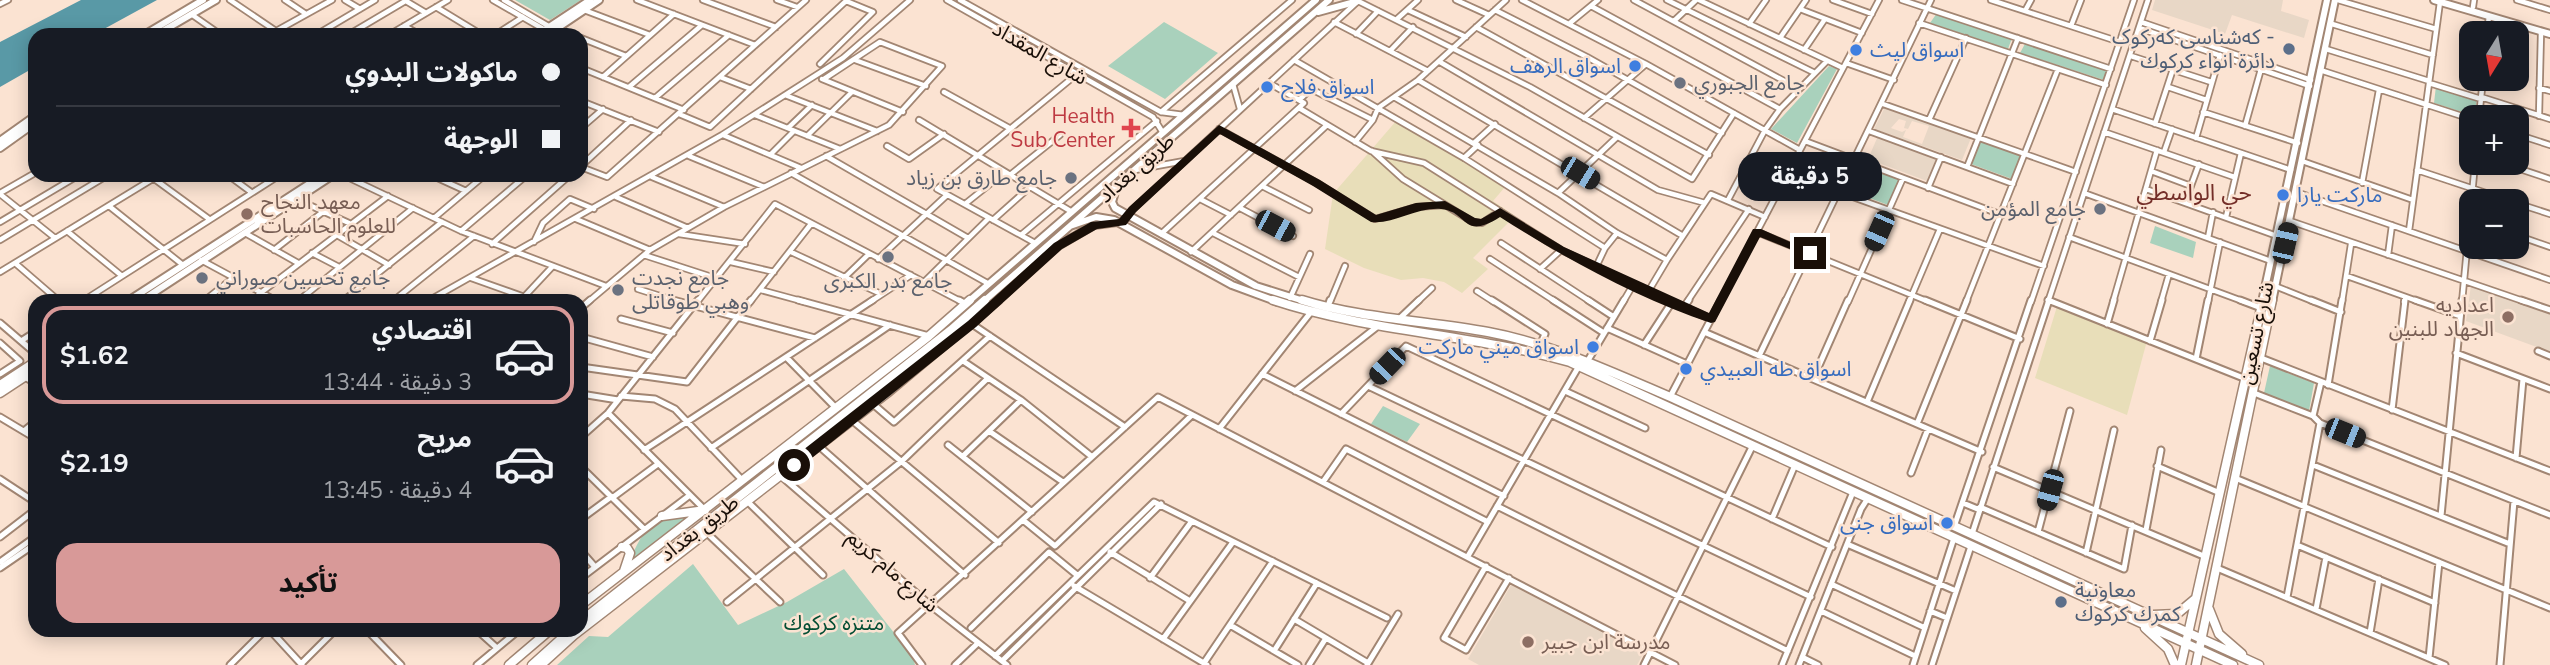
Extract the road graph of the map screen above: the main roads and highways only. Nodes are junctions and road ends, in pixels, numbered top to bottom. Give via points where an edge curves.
1 (203, 0) edge
2 (216, 0) edge
3 (590, 0) edge
4 (599, 0) edge
5 (1316, 0) edge
6 (1329, 0) edge
7 (2327, 0) edge
8 (2337, 0) edge
9 (2449, 0) edge
10 (1359, 1) edge
11 (2437, 1) edge
12 (2474, 4) edge
13 (1314, 13) junction
14 (156, 28) edge
15 (167, 28) edge
16 (552, 28) edge
17 (552, 28) edge
18 (2550, 32) edge
19 (1280, 37) junction
20 (2322, 53) junction
21 (28, 121) edge
22 (28, 128) edge
23 (0, 141) edge
24 (0, 148) edge
25 (310, 182) edge
26 (322, 182) edge
27 (1117, 185) junction
28 (2284, 204) junction
29 (2293, 207) junction
30 (1129, 217) junction
31 (1122, 223) junction
32 (1070, 226) junction
33 (143, 294) edge
34 (145, 294) edge
35 (1445, 325) junction
36 (955, 333) junction
37 (1443, 334) junction
38 (28, 367) edge
39 (28, 374) edge
40 (0, 385) edge
41 (884, 391) junction
42 (0, 393) edge
43 (847, 399) junction
44 (855, 408) junction
45 (791, 463) junction
46 (705, 510) junction
47 (662, 516) road end
48 (711, 524) junction
49 (622, 547) road end
50 (667, 559) junction
51 (623, 573) junction
52 (2059, 574) junction
53 (2056, 584) junction
54 (2196, 599) junction
55 (588, 600) edge
56 (2209, 605) junction
57 (2144, 613) junction
58 (588, 616) edge
59 (2133, 620) junction
60 (588, 624) edge
61 (2187, 632) junction
62 (542, 637) edge
63 (563, 637) edge
64 (572, 637) edge
65 (2201, 639) junction
66 (2185, 643) junction
67 (2199, 650) junction
68 (509, 665) edge
69 (532, 665) edge
70 (541, 665) edge
71 (2175, 665) edge
72 (2181, 665) edge
73 (2196, 665) edge
74 (2233, 665) edge
75 (2258, 665) edge

1 - 14 main road
2 - 15 main road
3 - 16 main road
4 - 17 main road
5 - 19 main road, طريق بغداد
6 - 13 main road, طريق بغداد
7 - 20 main road, شارع تسعين
8 - 20 main road, شارع تسعين
9 - 12 main road
10 - 13 main road
11 - 18 main road
12 - 18 main road
13 - 19 main road, طريق بغداد
19 - 27 main road, طريق بغداد
19 - 43 main road, طريق بغداد via 929,336
20 - 28 main road, شارع تسعين via 2310,83
20 - 29 main road, شارع تسعين
21 - 23 main road
22 - 24 main road
25 - 33 main road
26 - 34 main road
27 - 30 main road via 1112,205
27 - 32 main road, طريق بغداد
28 - 29 main road
28 - 54 main road, شارع تسعين
29 - 56 main road, شارع تسعين
30 - 31 main road
30 - 35 main road via 1234,276 1290,298
31 - 32 main road via 1100,215
31 - 36 main road via 1094,225 1058,246 973,323
31 - 37 main road via 1231,285 1311,312
32 - 36 main road, طريق بغداد
35 - 37 main road
35 - 52 main road via 1540,345 1587,362
36 - 41 main road
37 - 53 main road via 1522,348 1579,366
38 - 40 main road
39 - 42 main road
41 - 44 main road, طريق بغداد
41 - 45 main road via 820,447
43 - 44 main road
43 - 46 main road, طريق بغداد
44 - 45 main road, طريق بغداد
45 - 48 main road, طريق بغداد
45 - 48 main road via 747,501
46 - 47 main road
46 - 51 main road, طريق بغداد
48 - 50 main road, طريق بغداد
48 - 50 main road via 707,533
49 - 51 main road via 630,553
50 - 58 main road, طريق بغداد
50 - 60 main road
51 - 55 main road, طريق بغداد
52 - 53 main road
52 - 57 main road
53 - 59 main road
54 - 57 main road via 2177,614
54 - 61 main road, شارع تسعين
56 - 65 main road, شارع تسعين
56 - 75 main road via 2219,634
57 - 61 main road
59 - 66 main road
59 - 71 main road via 2160,641
61 - 65 main road
61 - 66 main road, شارع تسعين
62 - 68 main road
63 - 69 main road
64 - 70 main road
65 - 67 main road, شارع تسعين
65 - 75 main road
66 - 67 main road
66 - 72 main road, شارع تسعين
67 - 73 main road, شارع تسعين
67 - 74 main road

